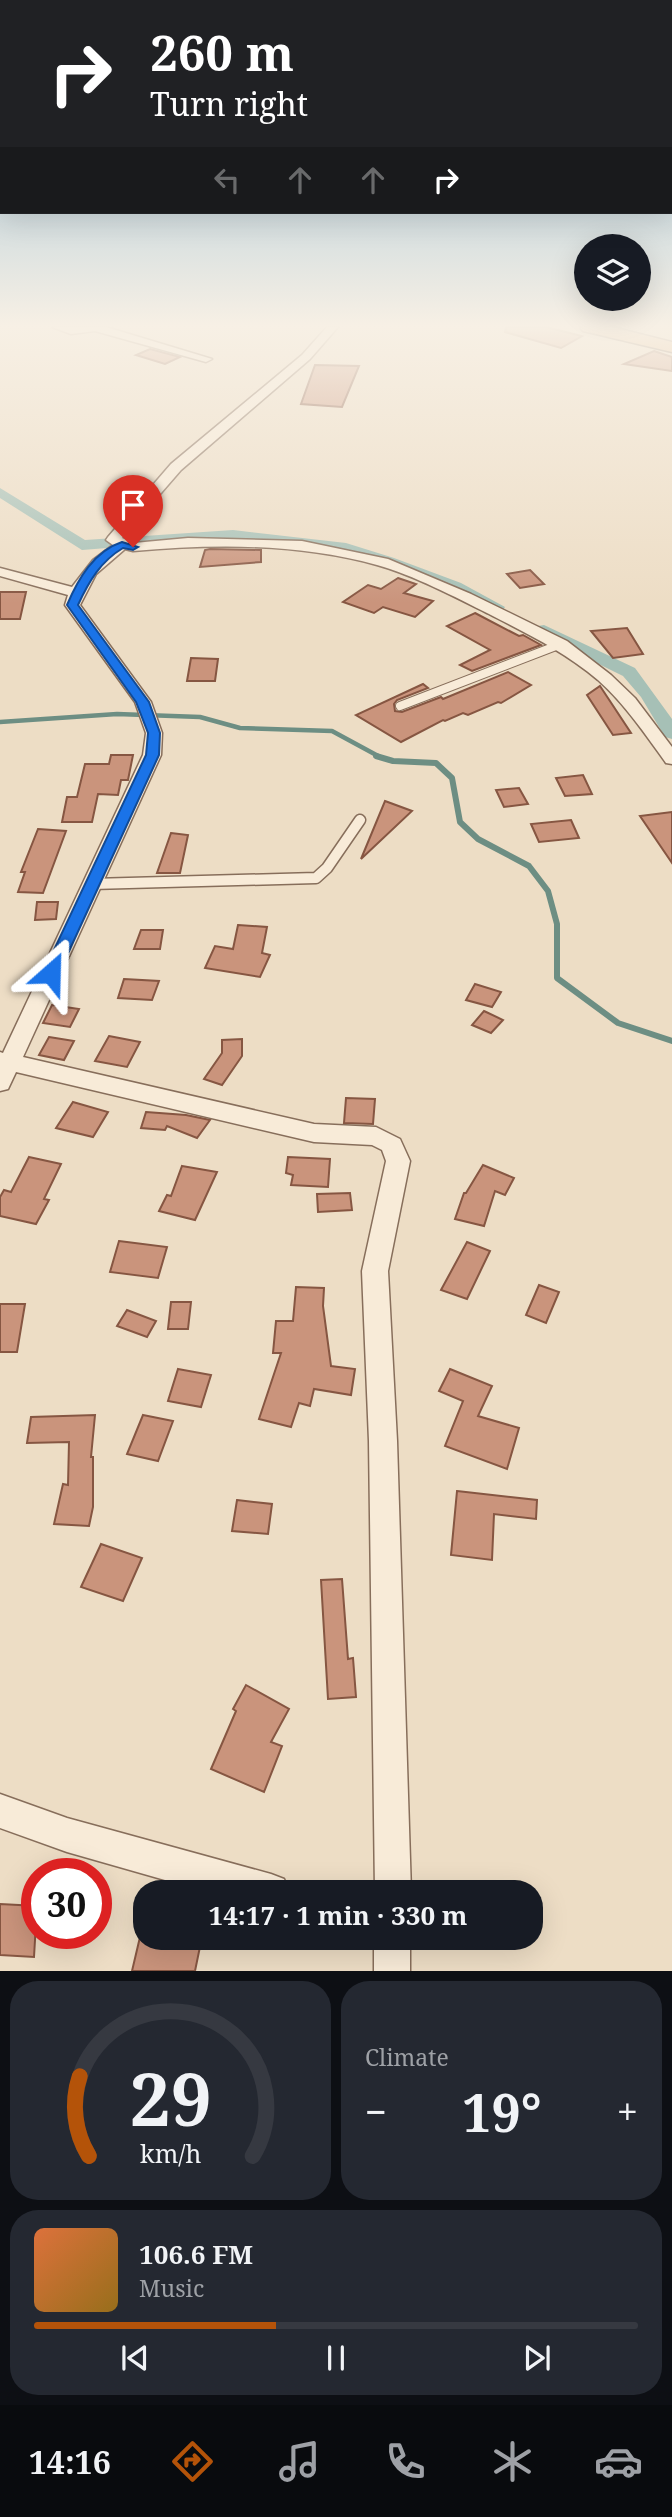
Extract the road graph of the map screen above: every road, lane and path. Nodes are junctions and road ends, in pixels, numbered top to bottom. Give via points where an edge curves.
1 (233, 419) edge
2 (118, 542) junction
3 (0, 572) edge
4 (76, 593) junction
5 (561, 644) junction
6 (401, 706) dead end
7 (672, 759) edge
8 (360, 820) dead end
9 (92, 884) junction
10 (3, 1068) edge
11 (0, 1811) edge
12 (228, 1880) edge
13 (393, 1880) edge
14 (392, 1950) edge
15 (391, 1971) edge

1 - 2 street via 176,467
2 - 4 street
2 - 5 street via 133,547 188,542 302,545 383,562
3 - 4 street
4 - 9 street via 72,605 143,702 154,733 152,755
5 - 6 lane
5 - 7 street via 613,686
8 - 9 lane via 316,878
9 - 10 street
10 - 13 street via 313,1133 376,1136 392,1145 398,1161 375,1271
11 - 12 street via 67,1835
14 - 15 street

